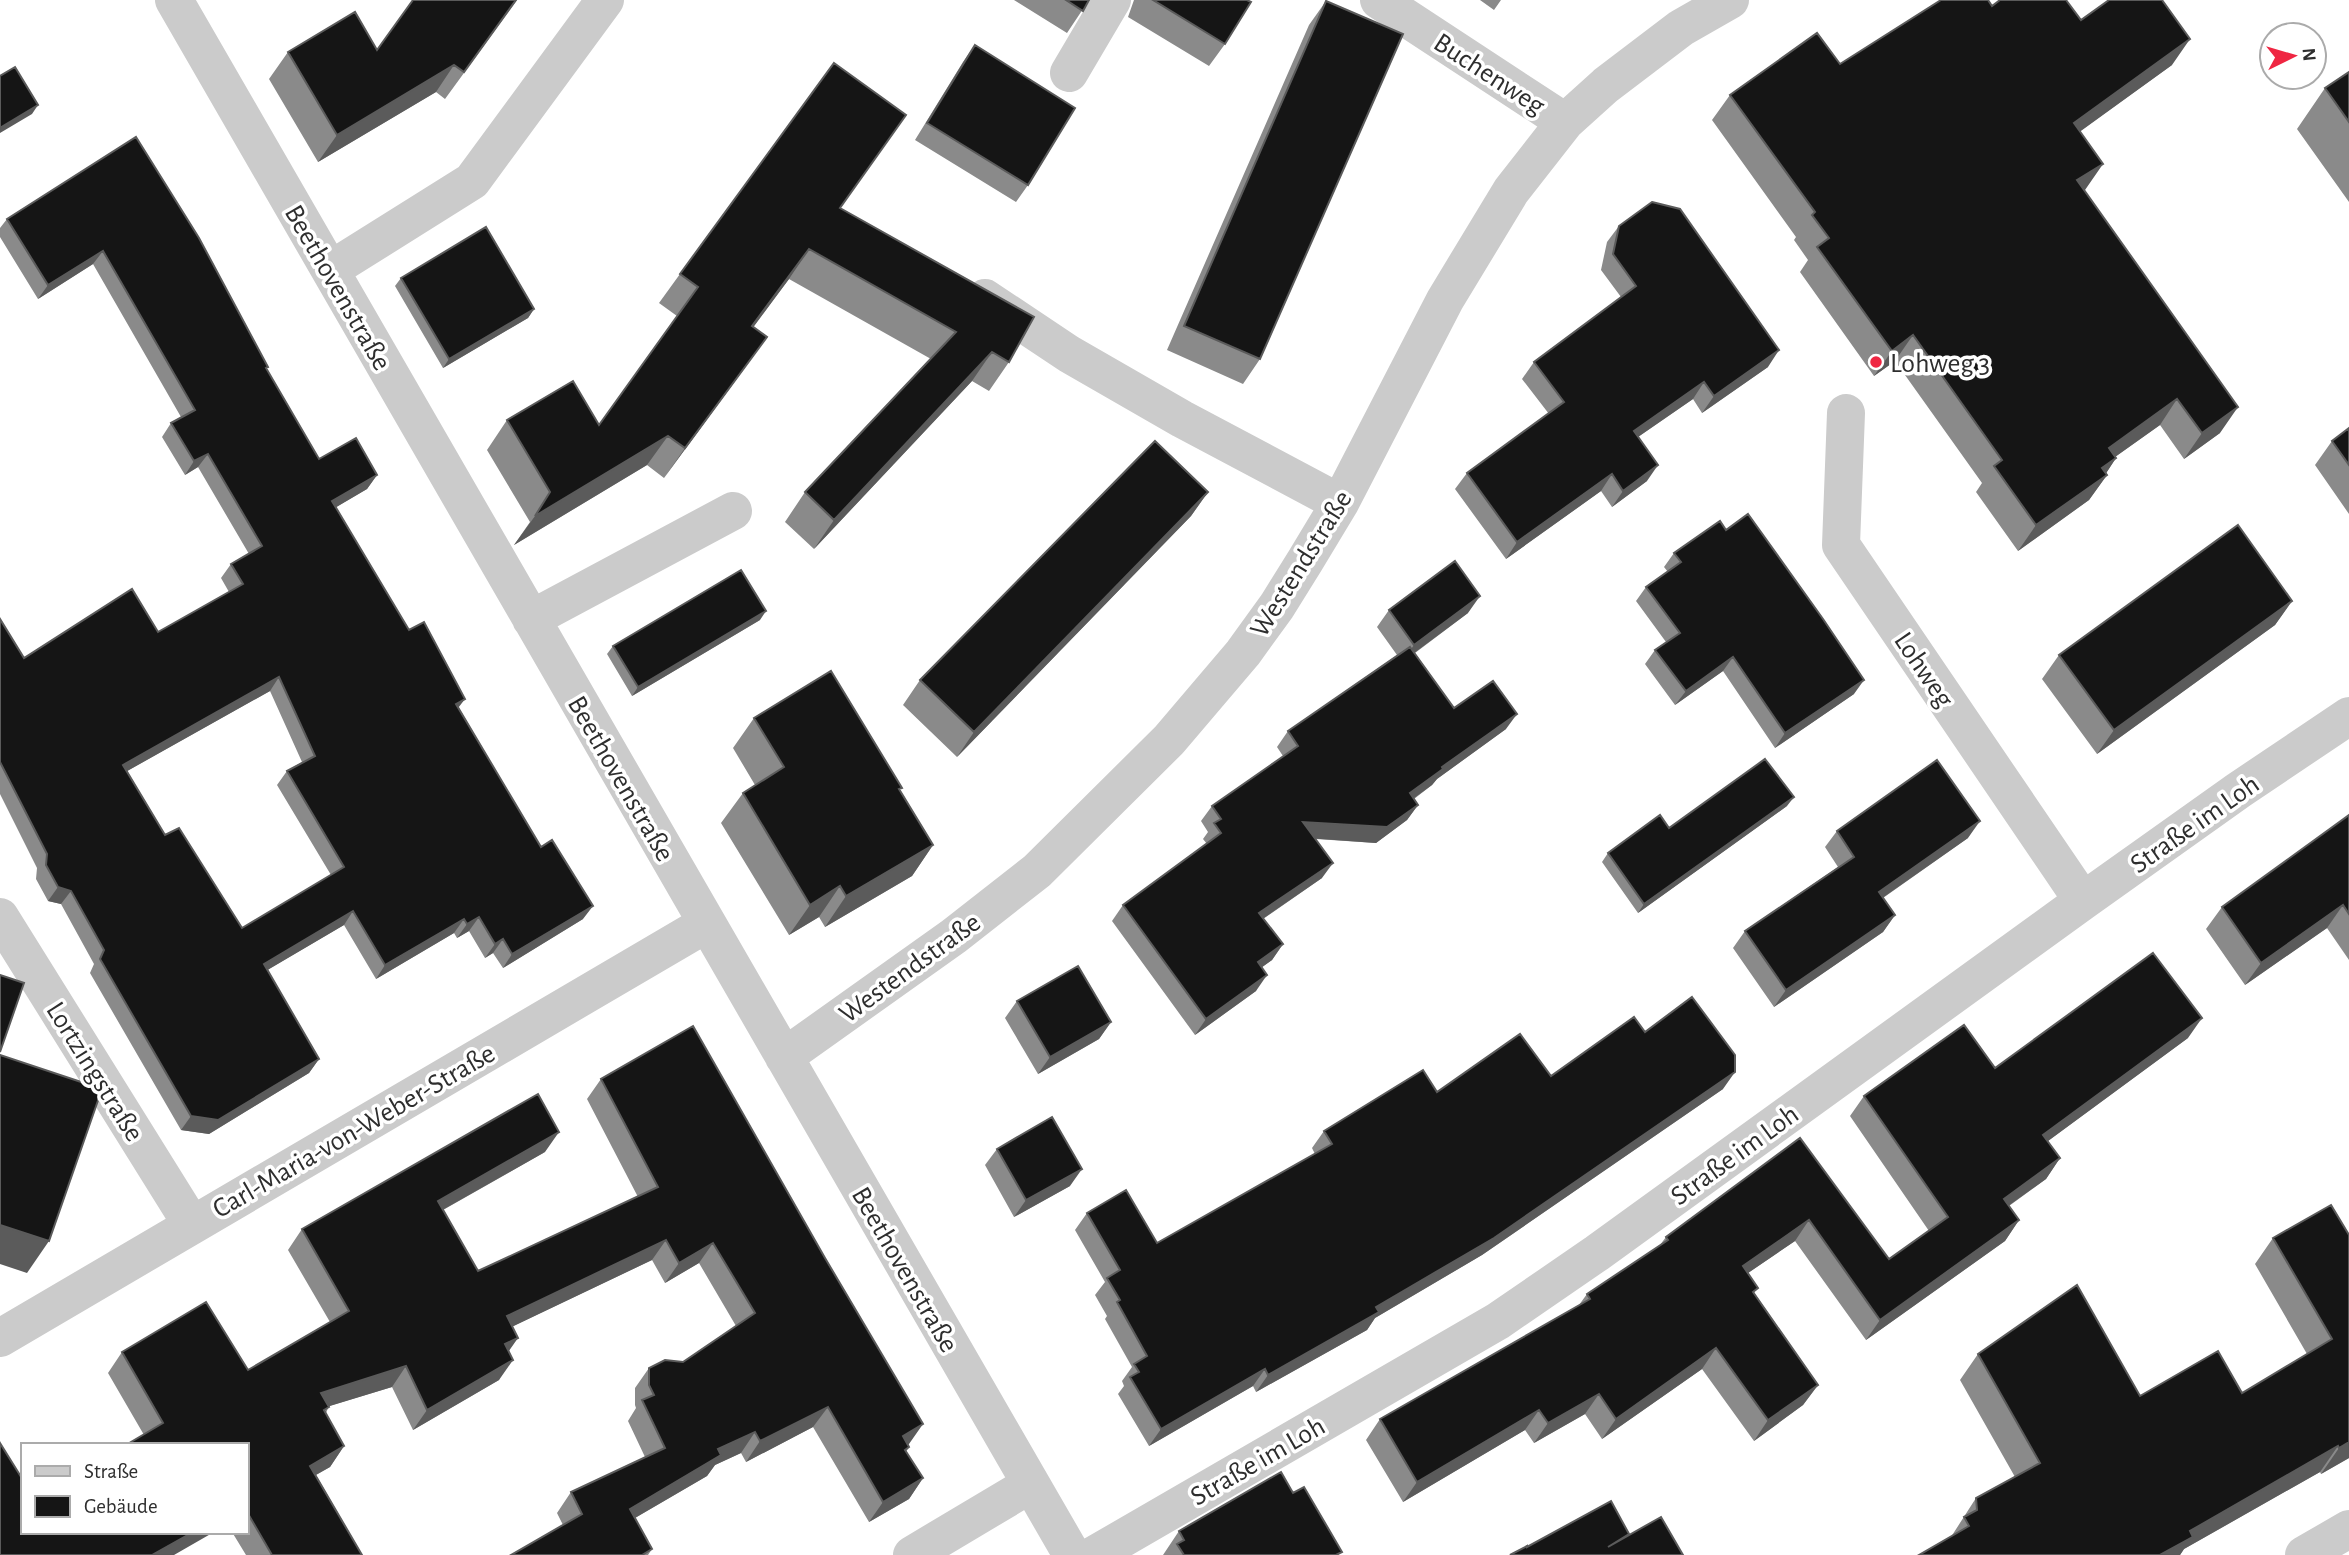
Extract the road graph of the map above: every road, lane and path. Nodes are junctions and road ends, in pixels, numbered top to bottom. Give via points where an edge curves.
1 (174, 0) edge
2 (605, 0) edge
3 (1112, 0) edge
4 (1380, 0) edge
5 (1730, 0) edge
6 (1069, 73) dead end
7 (1565, 122) junction
8 (330, 270) junction
9 (958, 280) edge
10 (1846, 413) dead end
11 (1340, 503) junction
12 (733, 511) dead end
13 (531, 619) junction
14 (2349, 716) edge
15 (2083, 901) junction
16 (0, 917) edge
17 (706, 924) junction
18 (784, 1057) junction
19 (191, 1224) junction
20 (0, 1338) edge
21 (1031, 1484) junction
22 (2349, 1529) edge
23 (912, 1555) edge
24 (1072, 1555) edge
25 (1094, 1555) edge
26 (2304, 1555) edge

1 - 8 street, Beethovenstraße
2 - 8 street via 472,181
3 - 6 street
4 - 7 street, Buchenweg
5 - 7 street, Westendstraße via 1653,48
7 - 11 street, Westendstraße via 1511,191 1471,255
8 - 13 street, Beethovenstraße
9 - 11 street via 1069,354
10 - 15 street, Lohweg via 1841,545
11 - 18 street, Westendstraße via 1243,653 1169,740 1098,812 1037,871 965,928
12 - 13 street
13 - 17 street, Beethovenstraße
14 - 15 street, Straße im Loh
15 - 25 street, Straße im Loh via 1498,1321
16 - 19 street, Lortzingstraße
17 - 18 street, Beethovenstraße
17 - 19 street, Carl-Maria-von-Weber-Straße
18 - 21 street, Beethovenstraße
19 - 20 street, Carl-Maria-von-Weber-Straße
21 - 23 street
21 - 24 street, Beethovenstraße
22 - 26 street

